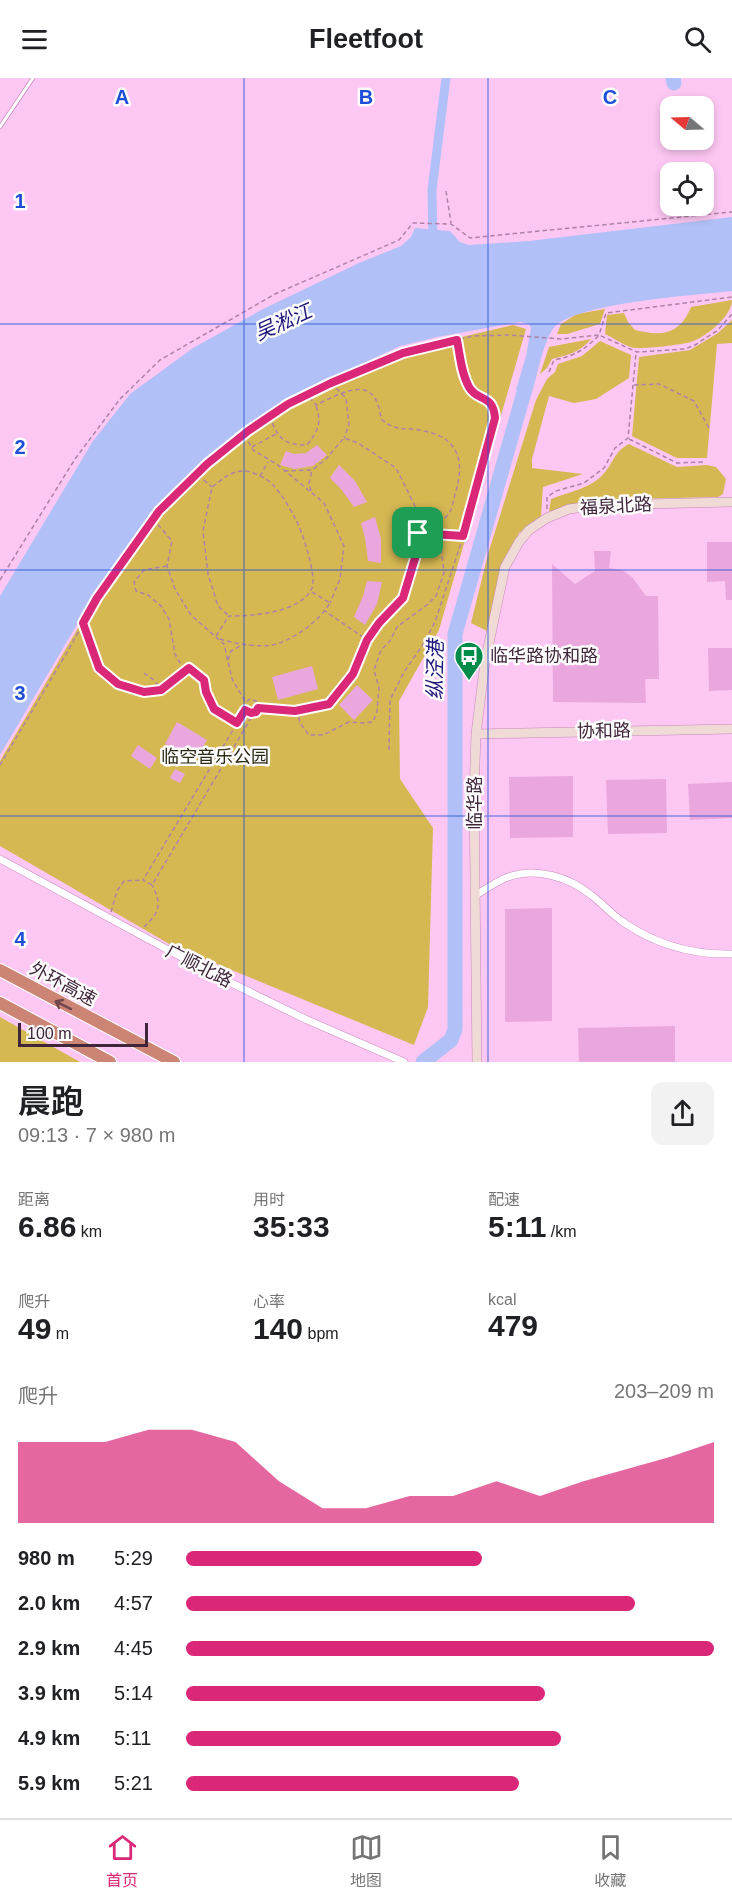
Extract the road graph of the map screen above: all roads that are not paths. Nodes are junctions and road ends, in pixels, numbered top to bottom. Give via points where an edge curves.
1 (33, 78) edge
2 (0, 126) edge
3 (732, 502) edge
4 (514, 549) joint
5 (732, 729) edge
6 (476, 734) junction
7 (0, 859) edge
8 (476, 895) junction
9 (732, 954) edge
10 (0, 970) edge
11 (0, 1003) edge
12 (110, 1062) edge
13 (174, 1062) edge
14 (404, 1062) edge
15 (477, 1062) edge

1 - 2 lane
3 - 4 street, 福泉北路 via 569,508 530,530
4 - 6 street, 临华路 via 499,590
5 - 6 street, 协和路
6 - 8 street, 临华路
7 - 14 street, 广顺北路 via 262,998
8 - 9 street via 521,874 562,878 591,894 620,920 659,942 701,953
8 - 15 street, 临华路
13 -> 10 highway, 外环高速
11 - 12 highway

